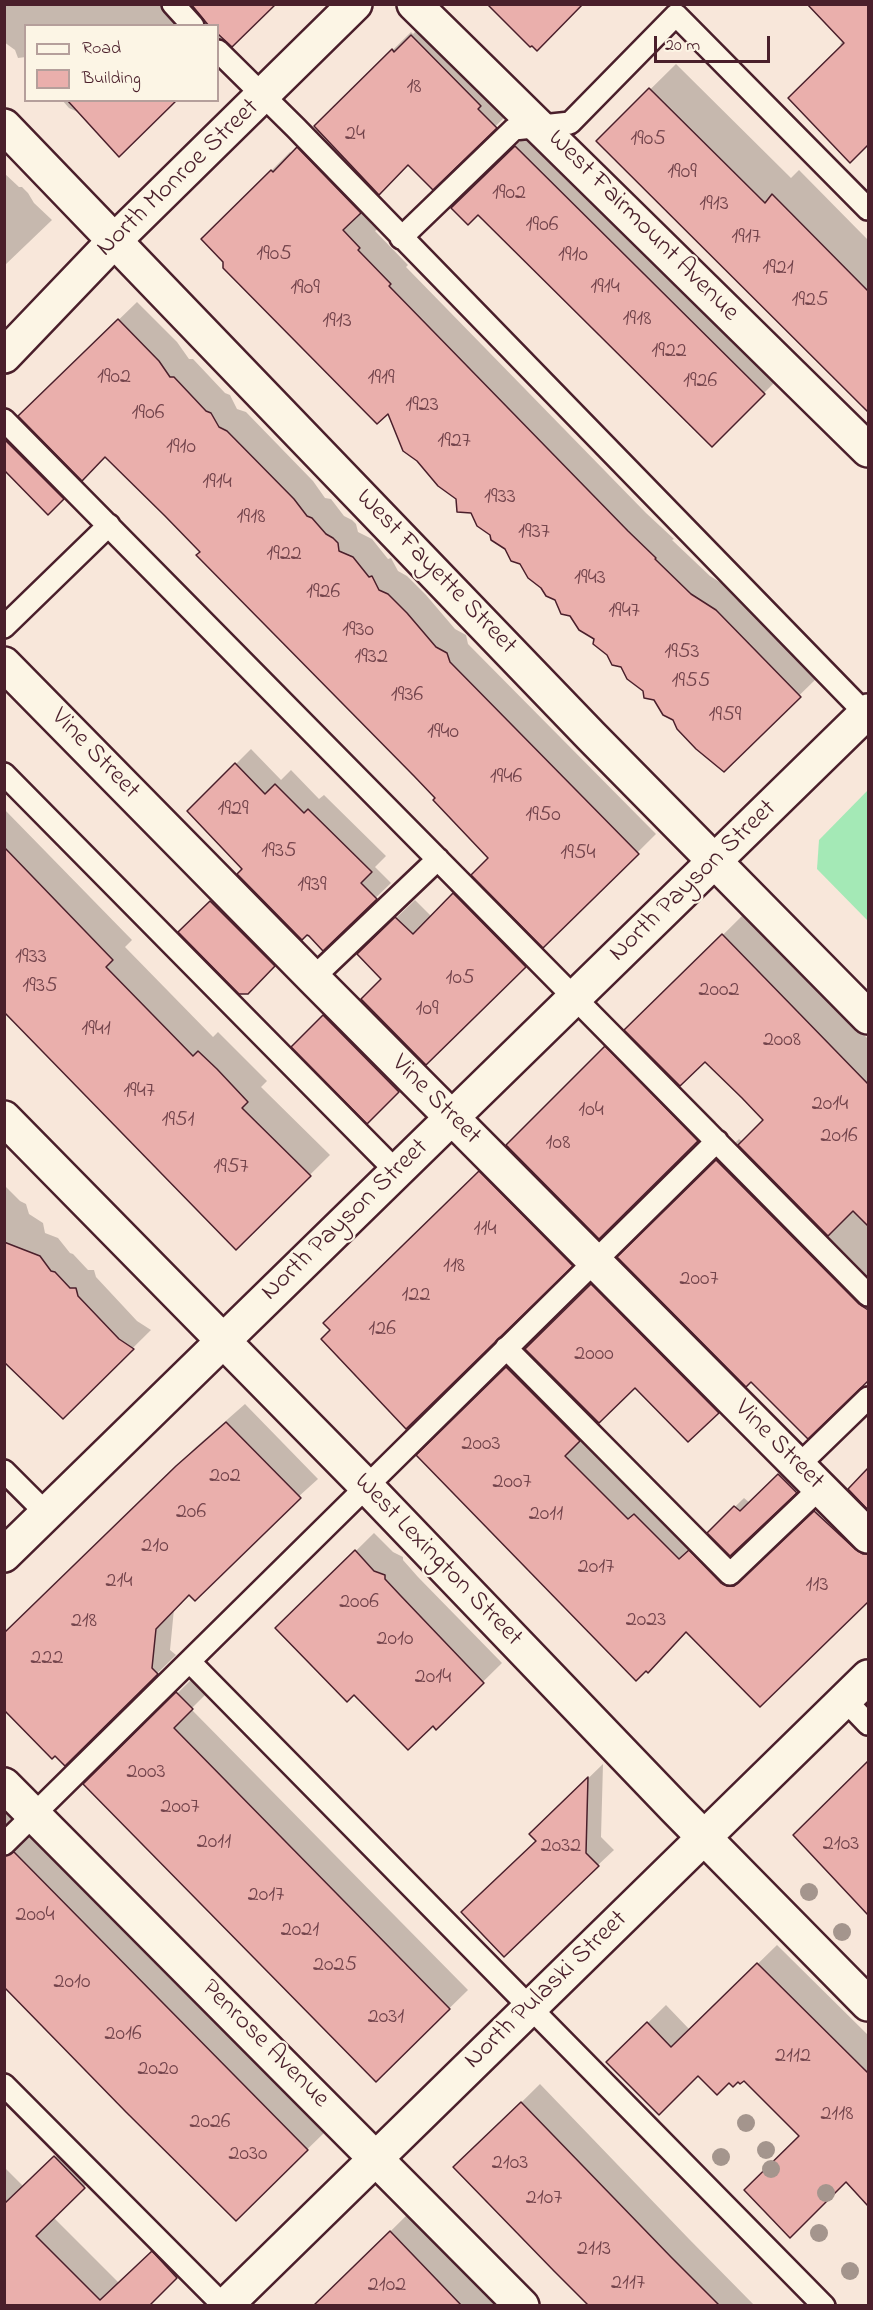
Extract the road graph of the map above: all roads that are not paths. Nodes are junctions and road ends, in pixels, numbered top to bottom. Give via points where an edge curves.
1 (172, 4) edge
2 (355, 4) edge
3 (414, 4) edge
4 (681, 10) edge
5 (191, 24) edge
6 (219, 52) edge
7 (263, 97) junction
8 (4, 126) edge
9 (540, 126) junction
10 (868, 209) edge
11 (401, 238) junction
12 (115, 240) junction
13 (4, 356) edge
14 (4, 420) edge
15 (868, 450) edge
16 (109, 525) junction
17 (4, 627) edge
18 (4, 664) edge
19 (867, 713) edge
20 (4, 774) edge
21 (438, 859) junction
22 (714, 862) junction
23 (313, 978) junction
24 (575, 998) junction
25 (868, 1017) edge
26 (4, 1118) edge
27 (452, 1118) junction
28 (717, 1141) junction
29 (397, 1172) junction
30 (595, 1262) junction
31 (868, 1295) edge
32 (224, 1342) junction
33 (506, 1348) junction
34 (868, 1398) edge
35 (4, 1471) edge
36 (809, 1477) junction
37 (366, 1486) junction
38 (47, 1514) junction
39 (868, 1536) edge
40 (4, 1555) edge
41 (190, 1662) junction
42 (868, 1677) edge
43 (845, 1700) junction
44 (868, 1724) edge
45 (4, 1785) edge
46 (34, 1815) junction
47 (704, 1838) junction
48 (4, 1844) edge
49 (868, 2004) edge
50 (530, 2007) junction
51 (4, 2085) edge
52 (376, 2157) junction
53 (224, 2306) edge
54 (522, 2306) edge
55 (824, 2306) edge

1 - 5 lane
2 - 7 street, North Monroe Street
3 - 9 street, West Fairmount Avenue
4 - 9 lane via 570,123
4 - 10 lane
6 - 7 lane
7 - 11 lane
7 - 12 street, North Monroe Street
8 - 12 street, West Fayette Street
9 - 11 lane via 514,129
9 - 15 street, West Fairmount Avenue
11 - 19 lane
12 - 13 street, North Monroe Street
12 - 22 street, West Fayette Street
14 - 16 lane
16 - 17 lane
16 - 21 lane
18 - 23 street, Vine Street
19 - 22 street, North Payson Street
20 - 29 lane
21 - 23 lane
21 - 24 lane
22 - 24 street, North Payson Street
22 - 25 street, West Fayette Street
23 - 27 street, Vine Street
24 - 27 street, North Payson Street
24 - 28 lane
26 - 32 street, West Lexington Street
27 - 29 street, North Payson Street
27 - 30 street, Vine Street
28 - 30 lane
28 - 31 lane
29 - 32 street, North Payson Street
30 - 33 lane
30 - 36 street, Vine Street
32 - 37 street, West Lexington Street
32 - 38 street, North Payson Street
33 - 36 lane via 730,1574
33 - 37 lane
34 - 36 lane
35 - 38 lane
36 - 39 street, Vine Street
37 - 41 lane
37 - 47 street, West Lexington Street
38 - 40 street, North Payson Street
41 - 46 lane
41 - 50 lane
42 - 43 street, North Pulaski Street
43 - 44 lane
43 - 47 street, North Pulaski Street
45 - 46 street, Penrose Avenue
46 - 48 lane
46 - 52 street, Penrose Avenue
47 - 49 street, West Lexington Street
47 - 50 street, North Pulaski Street
50 - 52 street, North Pulaski Street
50 - 55 lane
51 - 53 lane
52 - 53 street, North Pulaski Street
52 - 54 street, Penrose Avenue

